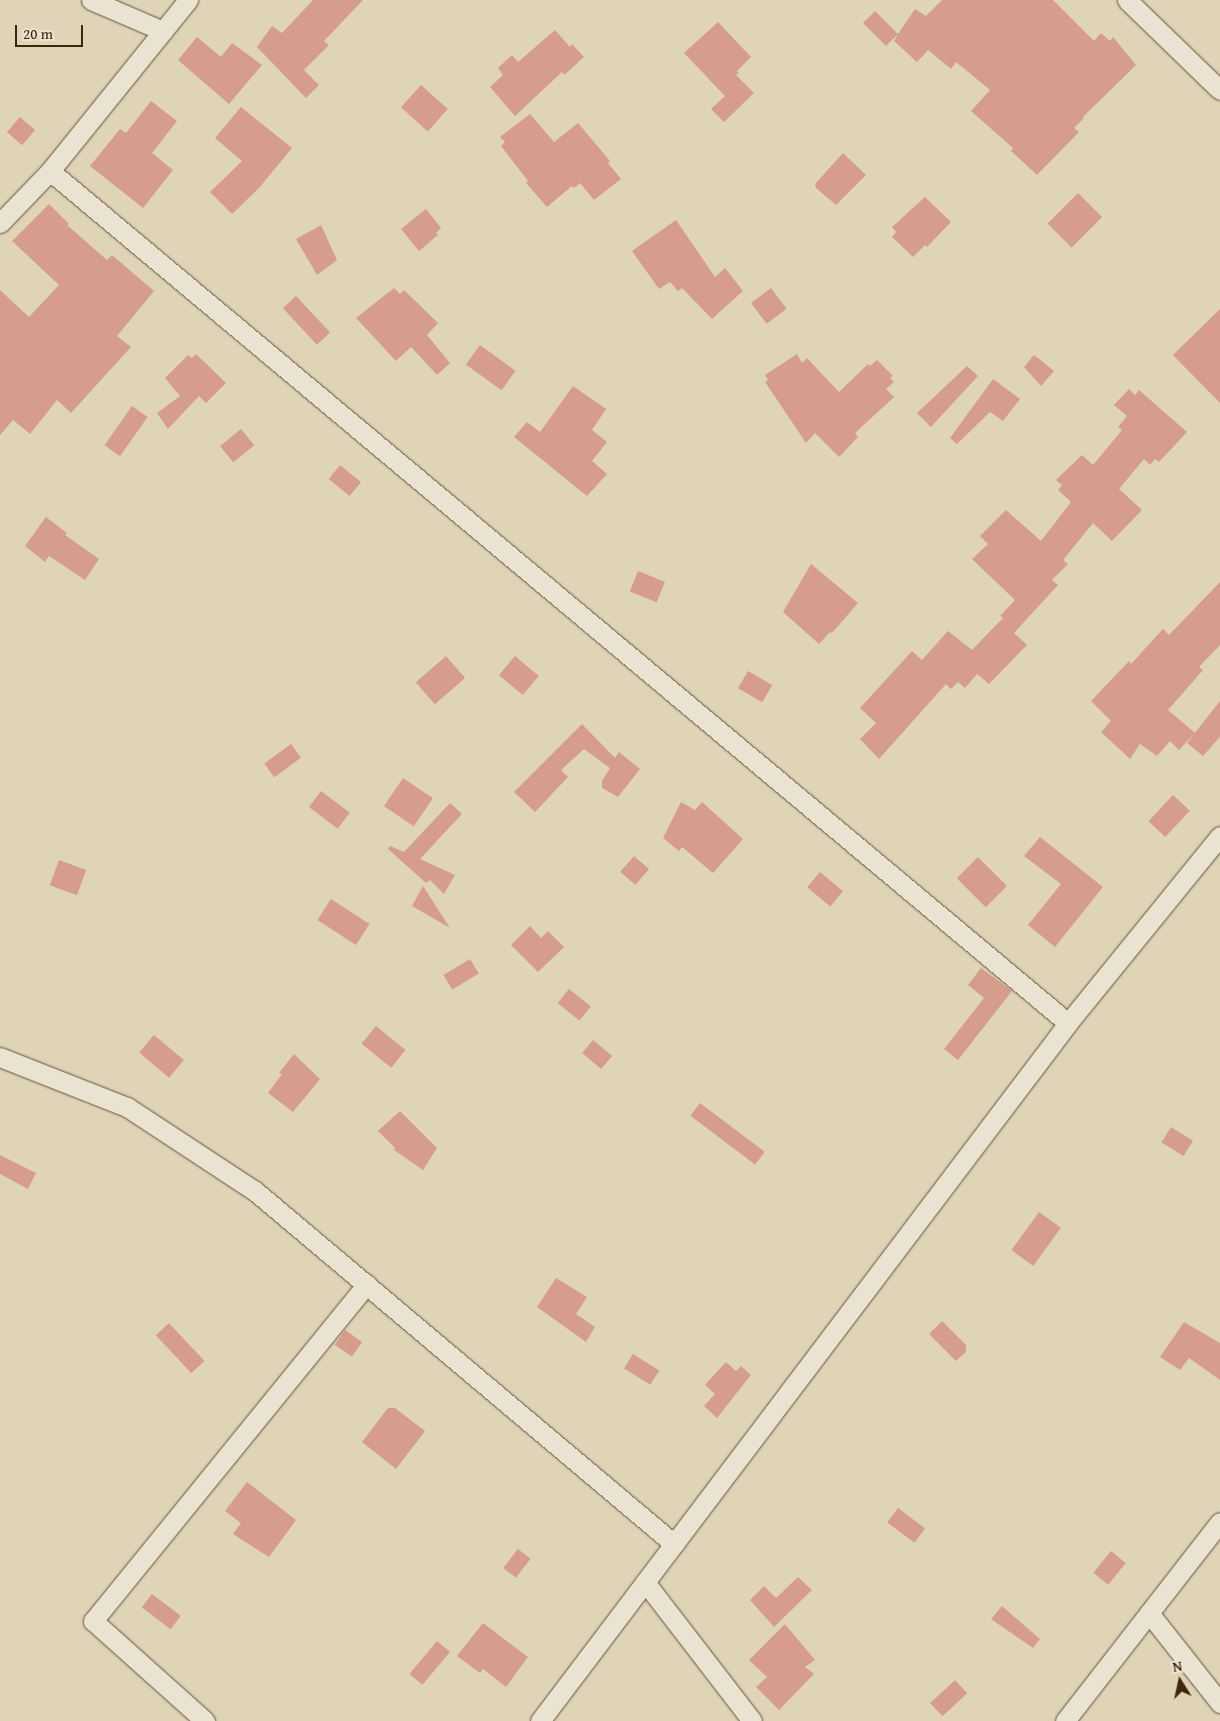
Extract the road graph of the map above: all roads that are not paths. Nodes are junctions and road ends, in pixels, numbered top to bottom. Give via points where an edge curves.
1 (91, 0) edge
2 (188, 0) edge
3 (1127, 0) edge
4 (164, 31) junction
5 (1220, 90) edge
6 (50, 171) junction
7 (0, 222) edge
8 (1220, 836) edge
9 (1068, 1023) junction
10 (0, 1057) edge
11 (367, 1284) junction
12 (1220, 1522) edge
13 (674, 1544) junction
14 (645, 1582) junction
15 (1149, 1613) junction
16 (1220, 1703) edge
17 (205, 1721) edge
18 (540, 1721) edge
19 (752, 1721) edge
20 (1065, 1721) edge

1 - 4 street
2 - 4 street
3 - 5 street
4 - 6 street
6 - 7 street
6 - 9 street
8 - 9 street
9 - 13 street
10 - 11 street via 127,1107 255,1191
11 - 13 street
11 - 17 street via 93,1620
12 - 15 street
13 - 14 street
14 - 18 street
14 - 19 street
15 - 16 street
15 - 20 street

